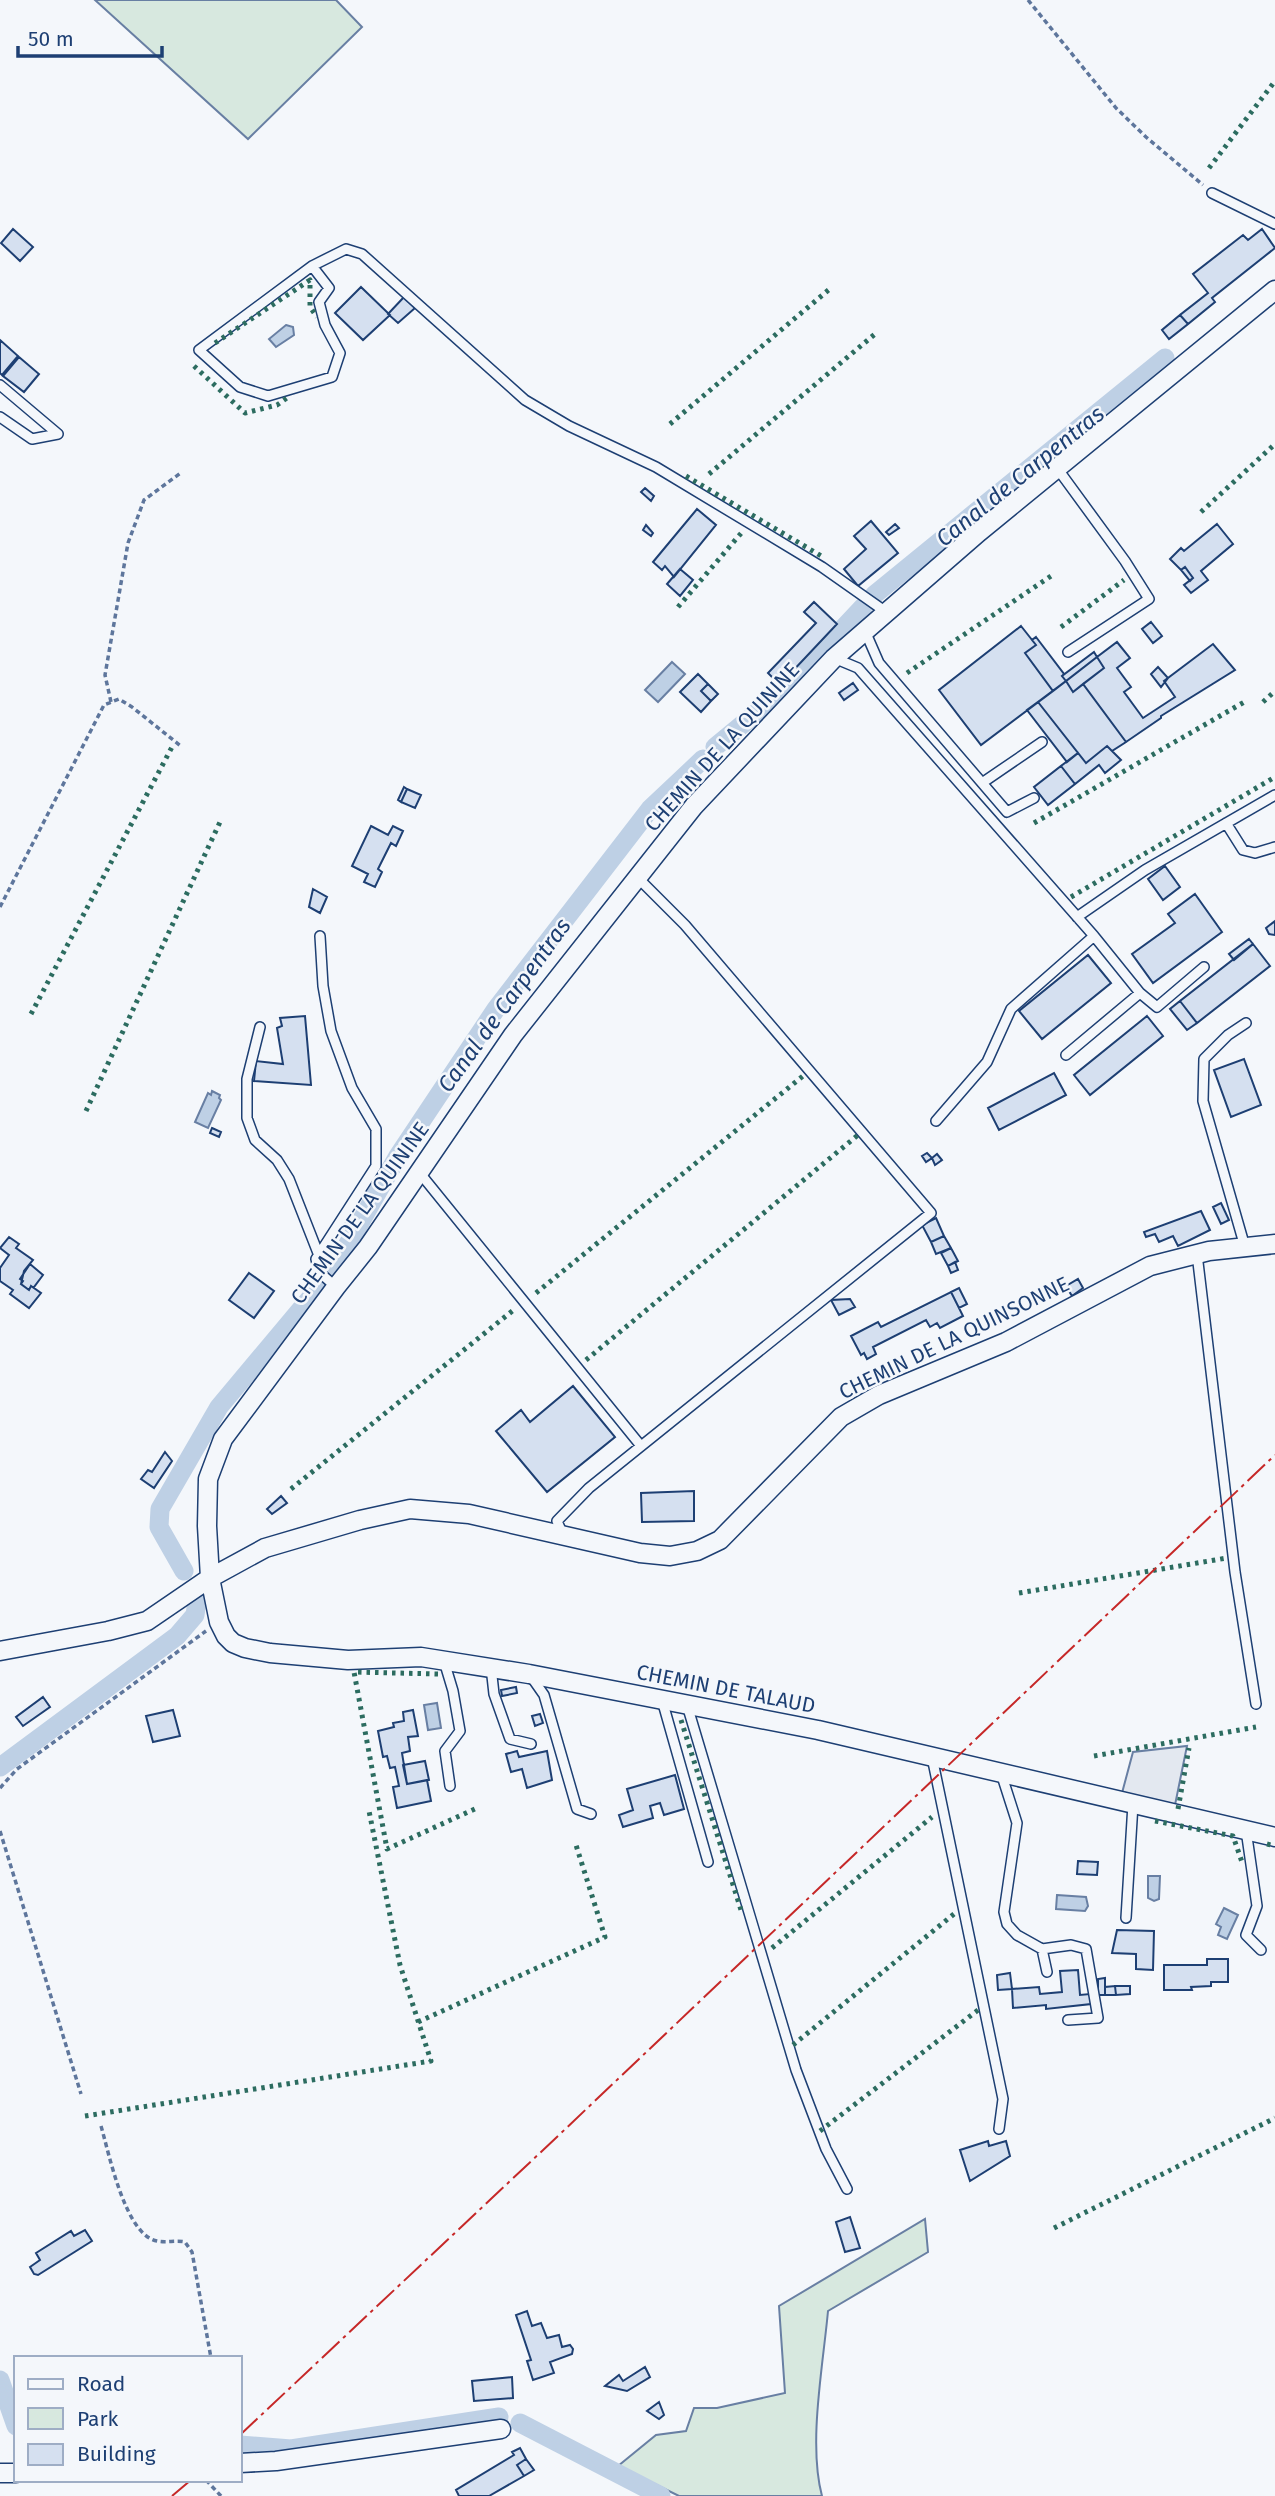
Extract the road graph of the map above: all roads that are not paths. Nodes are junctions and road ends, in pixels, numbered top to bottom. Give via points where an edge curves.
1 (1213, 193) road end
2 (1275, 224) edge
3 (313, 266) junction
4 (1275, 290) edge
5 (0, 385) edge
6 (0, 417) edge
7 (1057, 468) junction
8 (886, 612) junction
9 (865, 631) junction
10 (1068, 652) dead end
11 (834, 658) junction
12 (1042, 742) dead end
13 (982, 783) junction
14 (1275, 795) edge
15 (1034, 798) dead end
16 (1226, 823) junction
17 (1275, 847) edge
18 (637, 877) junction
19 (1077, 917) junction
20 (320, 936) dead end
21 (1094, 936) junction
22 (1204, 967) dead end
23 (1140, 993) junction
24 (1246, 1023) dead end
25 (260, 1027) dead end
26 (1066, 1055) dead end
27 (936, 1121) dead end
28 (419, 1172) junction
29 (1275, 1244) edge
30 (1245, 1247) junction
31 (318, 1253) junction
32 (1197, 1254) junction
33 (336, 1287) junction
34 (641, 1446) junction
35 (563, 1535) junction
36 (210, 1578) junction
37 (0, 1651) edge
38 (444, 1660) junction
39 (491, 1667) junction
40 (529, 1674) junction
41 (662, 1700) junction
42 (1256, 1704) dead end
43 (687, 1705) junction
44 (531, 1744) dead end
45 (932, 1755) junction
46 (1001, 1773) junction
47 (450, 1786) dead end
48 (1133, 1804) junction
49 (592, 1814) dead end
50 (1246, 1830) junction
51 (1275, 1836) edge
52 (708, 1862) dead end
53 (1126, 1918) dead end
54 (1042, 1949) junction
55 (1261, 1950) dead end
56 (1047, 1972) dead end
57 (1068, 2020) dead end
58 (999, 2129) dead end
59 (847, 2189) dead end
60 (501, 2429) dead end
61 (242, 2463) edge

1 - 2 lane
3 - 3 lane via 199,350 240,387 268,396 332,377 340,353 319,303 329,288
3 - 8 lane via 346,249 362,254 525,400 656,467 822,567
4 - 7 street, CHEMIN DE LA QUININE
5 - 6 lane via 58,433 32,439
7 - 8 street, CHEMIN DE LA QUININE
7 - 10 lane via 1149,599
8 - 9 street, CHEMIN DE LA QUININE
9 - 11 street, CHEMIN DE LA QUININE
9 - 13 lane via 879,663
11 - 18 street, CHEMIN DE LA QUININE via 694,806
11 - 19 lane via 858,667
12 - 13 lane
13 - 15 lane via 1007,812
14 - 16 lane
16 - 17 lane via 1243,850 1255,853
16 - 19 lane
18 - 28 street, CHEMIN DE LA QUININE via 513,1035
18 - 34 lane via 685,925 931,1213
19 - 21 lane
20 - 31 lane via 331,1031 352,1088 376,1129 376,1166
21 - 23 lane
21 - 27 lane via 1010,1009 987,1062
22 - 23 lane via 1157,1007
23 - 26 lane
24 - 30 lane via 1204,1059 1203,1101
25 - 31 lane via 247,1079 247,1118 255,1140 278,1160 289,1179
28 - 33 street, CHEMIN DE LA QUININE
28 - 34 lane
29 - 30 street, CHEMIN DE LA QUINSONNE
30 - 32 street, CHEMIN DE LA QUINSONNE
31 - 33 lane via 319,1272
32 - 35 street, CHEMIN DE LA QUINSONNE via 1150,1266 1006,1342 879,1395 850,1412 720,1540 697,1551 670,1556 640,1553
32 - 42 lane via 1235,1572
33 - 36 street, CHEMIN DE LA QUININE via 223,1439 208,1479
34 - 35 lane via 556,1521
35 - 36 street, CHEMIN DE LA QUINSONNE via 469,1514 410,1509 265,1548
36 - 37 street via 147,1621
36 - 38 street, CHEMIN DE TALAUD via 219,1622 233,1643 270,1653 348,1660
38 - 39 street, CHEMIN DE TALAUD
38 - 47 lane via 460,1731 445,1751
39 - 40 street, CHEMIN DE TALAUD
39 - 44 lane via 494,1694 510,1739
40 - 41 street, CHEMIN DE TALAUD
40 - 49 lane via 544,1695 577,1809
41 - 43 street, CHEMIN DE TALAUD
41 - 52 lane
43 - 45 street, CHEMIN DE TALAUD
43 - 59 lane via 796,2070 826,2149
45 - 46 street, CHEMIN DE TALAUD
45 - 58 lane via 1003,2099
46 - 48 street, CHEMIN DE TALAUD
46 - 54 lane via 1017,1823 1004,1912 1017,1936
48 - 50 street, CHEMIN DE TALAUD
48 - 53 lane
50 - 51 street, CHEMIN DE TALAUD
50 - 55 lane via 1257,1906 1246,1935
54 - 56 lane
54 - 57 lane via 1071,1945 1086,1949 1098,2018
60 - 61 street

